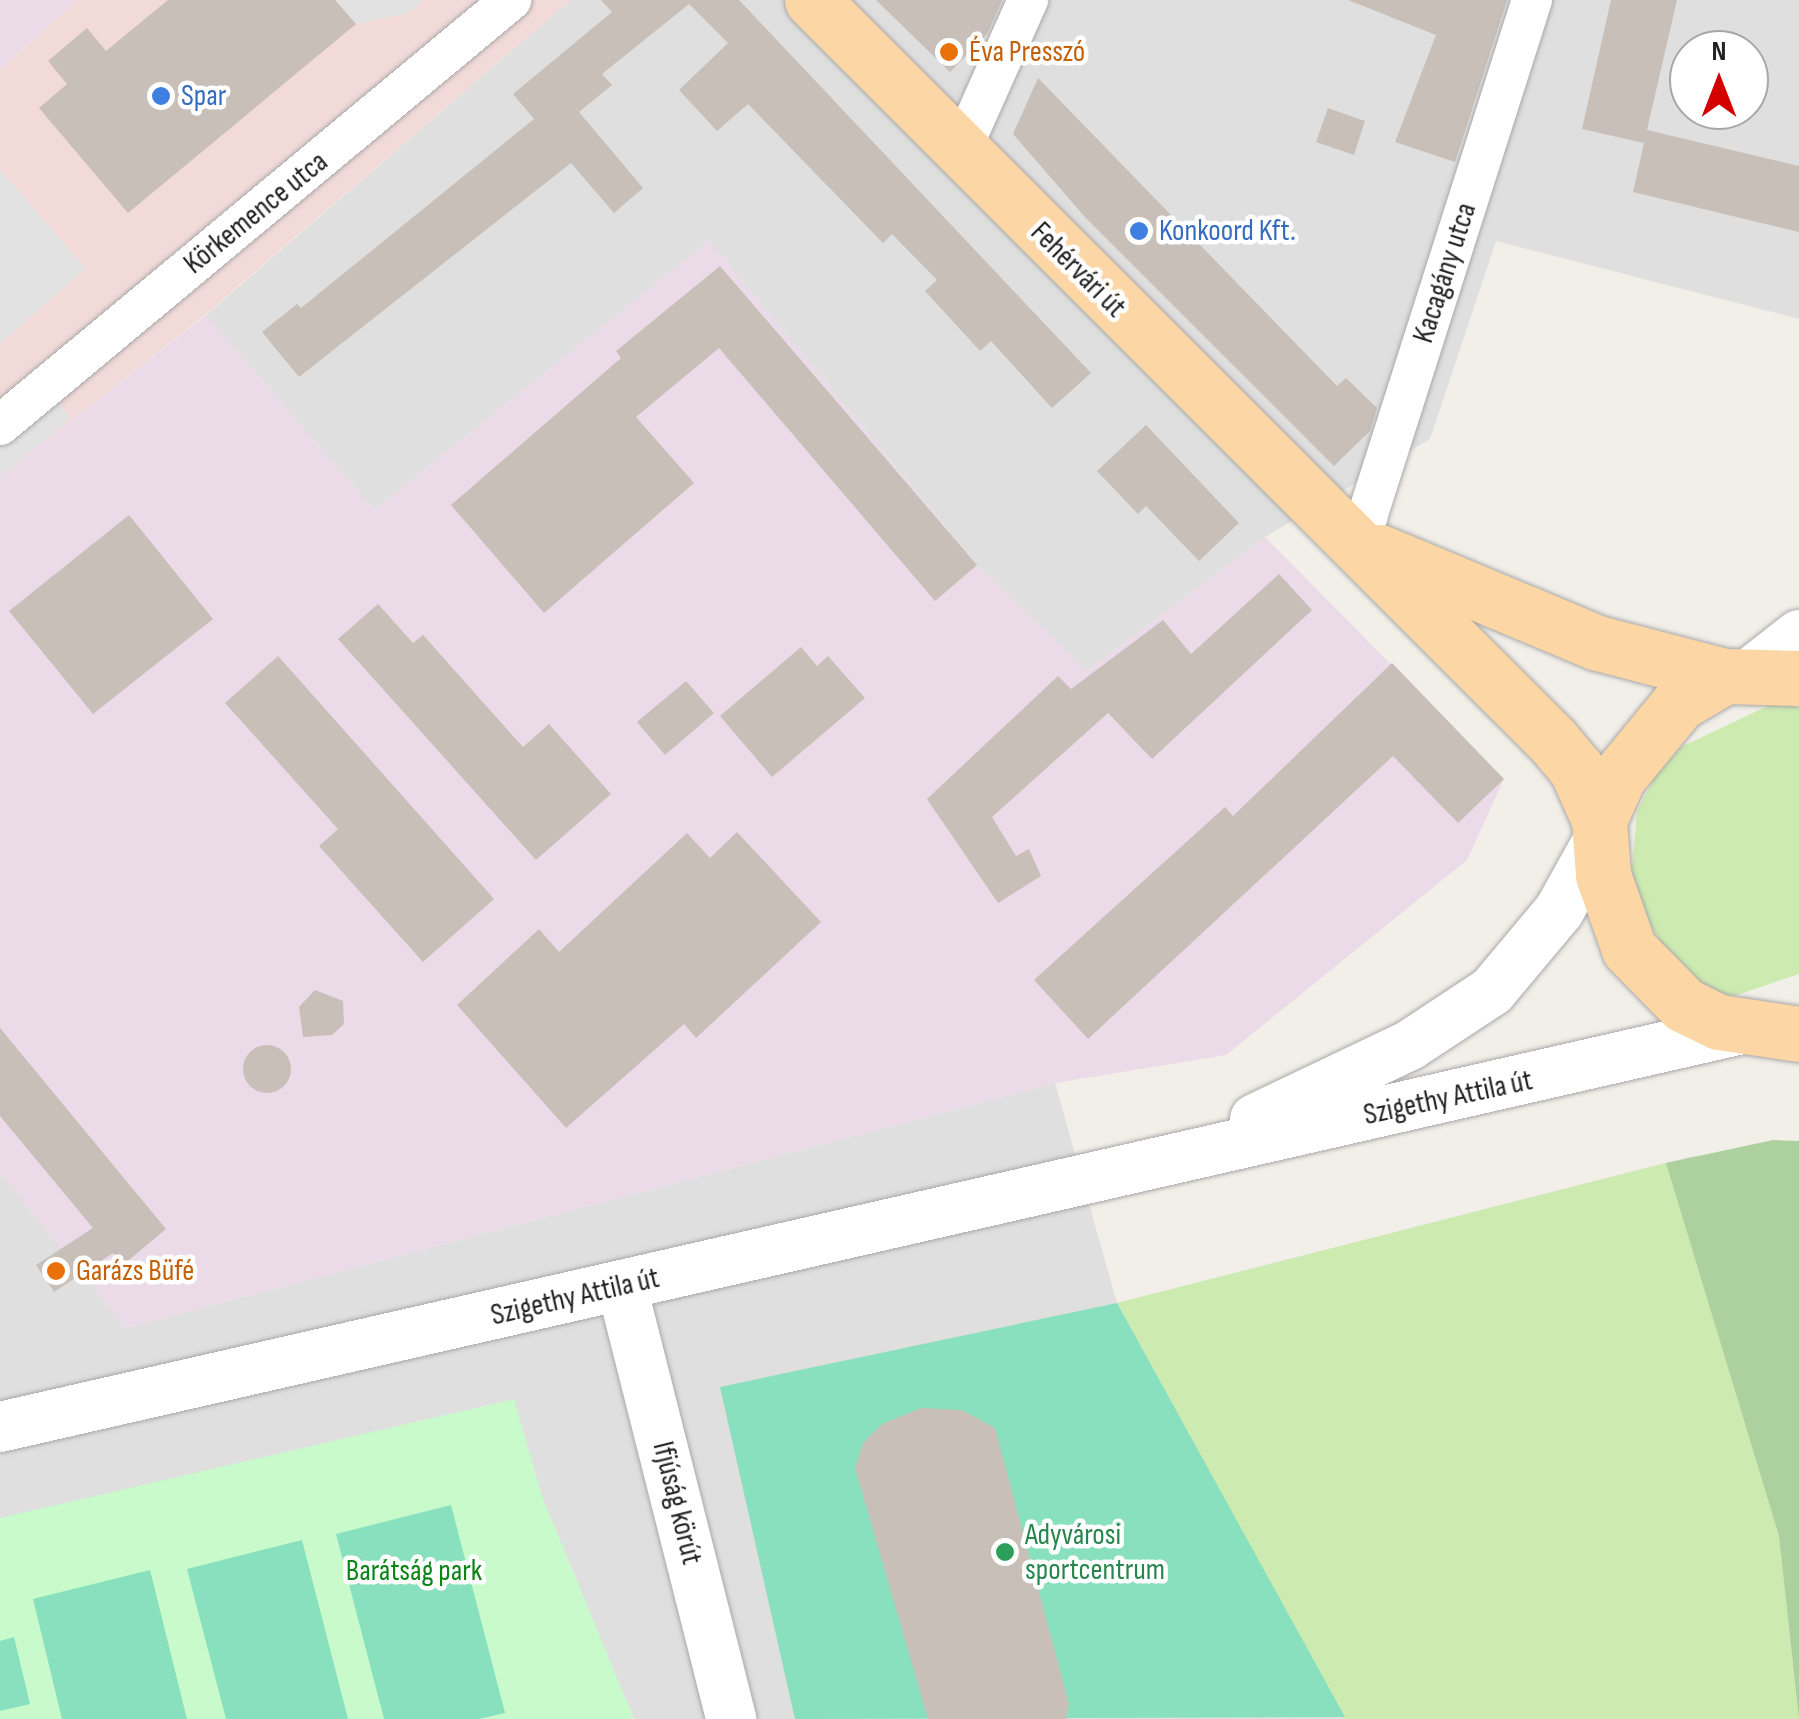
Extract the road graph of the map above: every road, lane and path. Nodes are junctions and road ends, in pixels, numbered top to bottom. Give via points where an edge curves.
1 (511, 0) edge
2 (812, 0) edge
3 (1028, 0) edge
4 (1532, 0) edge
5 (960, 152) junction
6 (0, 425) edge
7 (1345, 537) junction
8 (1799, 635) edge
9 (1757, 676) edge
10 (1599, 831) junction
11 (1782, 1029) edge
12 (1148, 1163) junction
13 (622, 1287) junction
14 (0, 1427) edge
15 (731, 1719) edge

1 - 6 street, Körkemence utca
2 - 5 main road, Fehérvári út
3 - 5 street
4 - 7 street, Kacagány utca via 1368,517
5 - 7 main road, Fehérvári út
7 - 9 main road, Fehérvári út via 1546,625
7 - 10 main road, Fehérvári út via 1576,768
8 - 9 street
9 - 10 main road via 1659,724 1618,776
10 - 11 main road, Fehérvári út via 1612,914 1654,980 1684,1004
10 - 12 street, Szigethy Attila út via 1559,911 1492,991 1394,1053
11 - 12 street, Szigethy Attila út
12 - 13 street, Szigethy Attila út
13 - 14 street, Szigethy Attila út
13 - 15 street, Ifjúság körút

